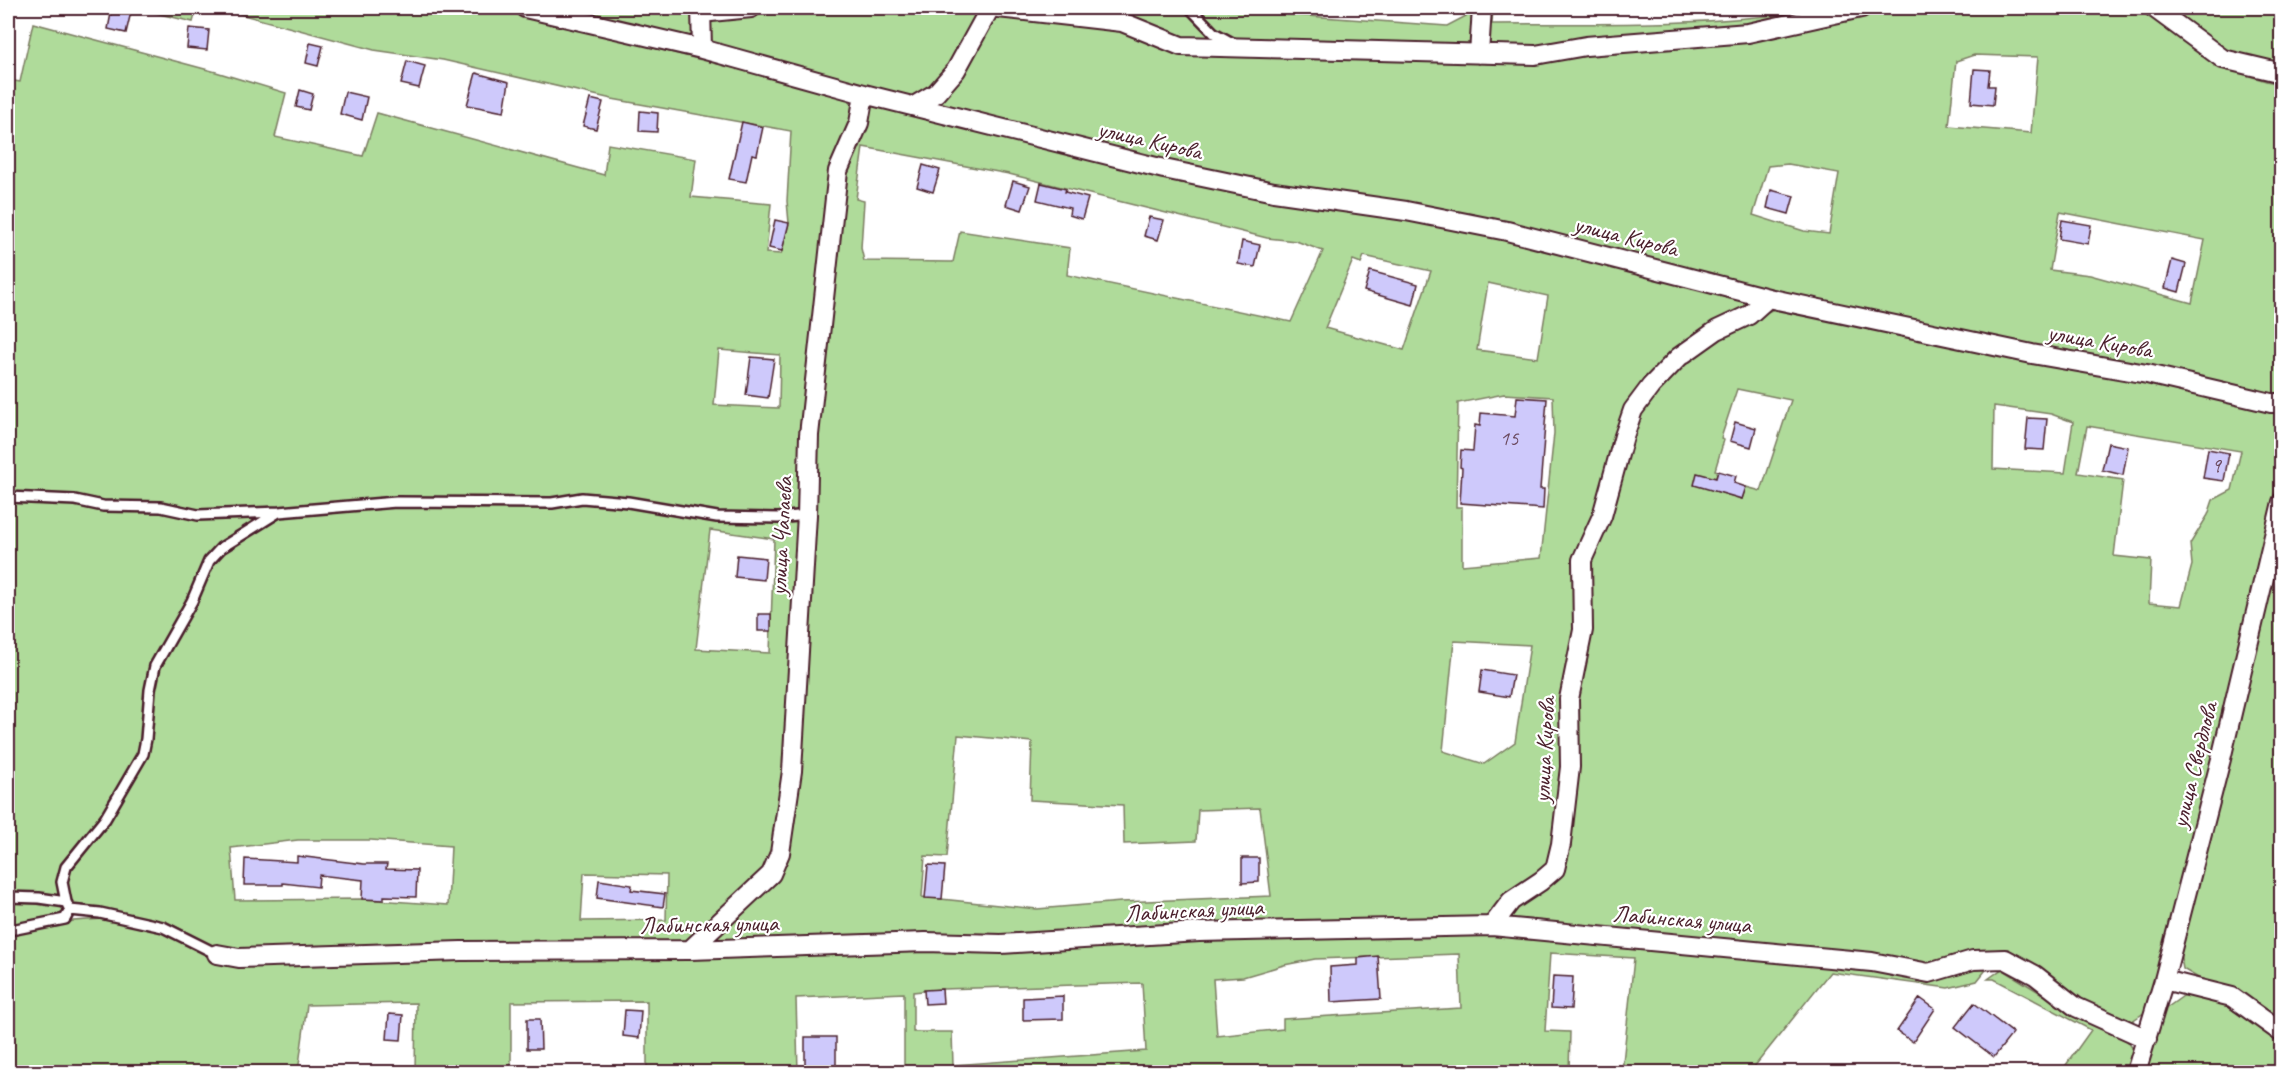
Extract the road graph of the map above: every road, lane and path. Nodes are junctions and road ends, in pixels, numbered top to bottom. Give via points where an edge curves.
1 (525, 8) edge
2 (751, 8) edge
3 (990, 8) edge
4 (998, 8) edge
5 (1190, 8) edge
6 (1482, 8) edge
7 (1861, 8) edge
8 (2154, 8) edge
9 (701, 10) edge
10 (702, 49) junction
11 (1244, 49) junction
12 (1479, 54) junction
13 (2282, 73) edge
14 (864, 94) junction
15 (914, 106) junction
16 (1768, 298) junction
17 (2282, 403) edge
18 (8, 497) edge
19 (2282, 502) edge
20 (279, 512) junction
21 (807, 516) junction
22 (8, 897) edge
23 (68, 906) junction
24 (1492, 926) junction
25 (8, 929) edge
26 (690, 950) junction
27 (217, 954) joint
28 (2164, 980) junction
29 (2282, 1033) edge
30 (2147, 1039) junction
31 (2136, 1072) edge

1 - 10 street, улица Кирова
2 - 9 street
3 - 15 street via 956,70 936,93
4 - 11 street via 1122,22 1181,46
5 - 11 lane via 1214,33
6 - 12 street
7 - 12 street via 1748,33 1586,46 1535,55
8 - 13 street via 2223,59
9 - 10 street
10 - 14 street, улица Кирова
11 - 12 street
14 - 15 street, улица Кирова
14 - 21 street, улица Чапаева via 859,123 838,171 809,435
15 - 16 street, улица Кирова via 1164,169 1274,192 1406,211 1507,231
16 - 17 street, улица Кирова
16 - 24 street, улица Кирова via 1749,315 1717,330 1679,357 1634,410 1602,516 1582,560 1583,630 1569,699 1570,767 1556,869 1511,900
18 - 20 lane via 161,507 198,514
19 - 28 street, улица Свердлова
20 - 21 lane via 396,502 552,503 582,498 717,517
20 - 23 lane via 220,548 209,561 192,601 155,666 143,754 105,819 66,867 62,882
21 - 26 street, улица Чапаева via 792,771 780,853 771,874
22 - 23 lane via 39,898
23 - 25 lane via 65,919
23 - 27 lane via 163,927
24 - 26 street, Лабинская улица via 1199,932 1001,944 925,942
24 - 30 street, Лабинская улица via 1872,962 1929,973 1973,960 2005,959 2035,975 2076,1007
26 - 27 street, Лабинская улица via 449,951 239,958
28 - 29 street via 2232,997
28 - 30 street, улица Свердлова
30 - 31 street, улица Свердлова

